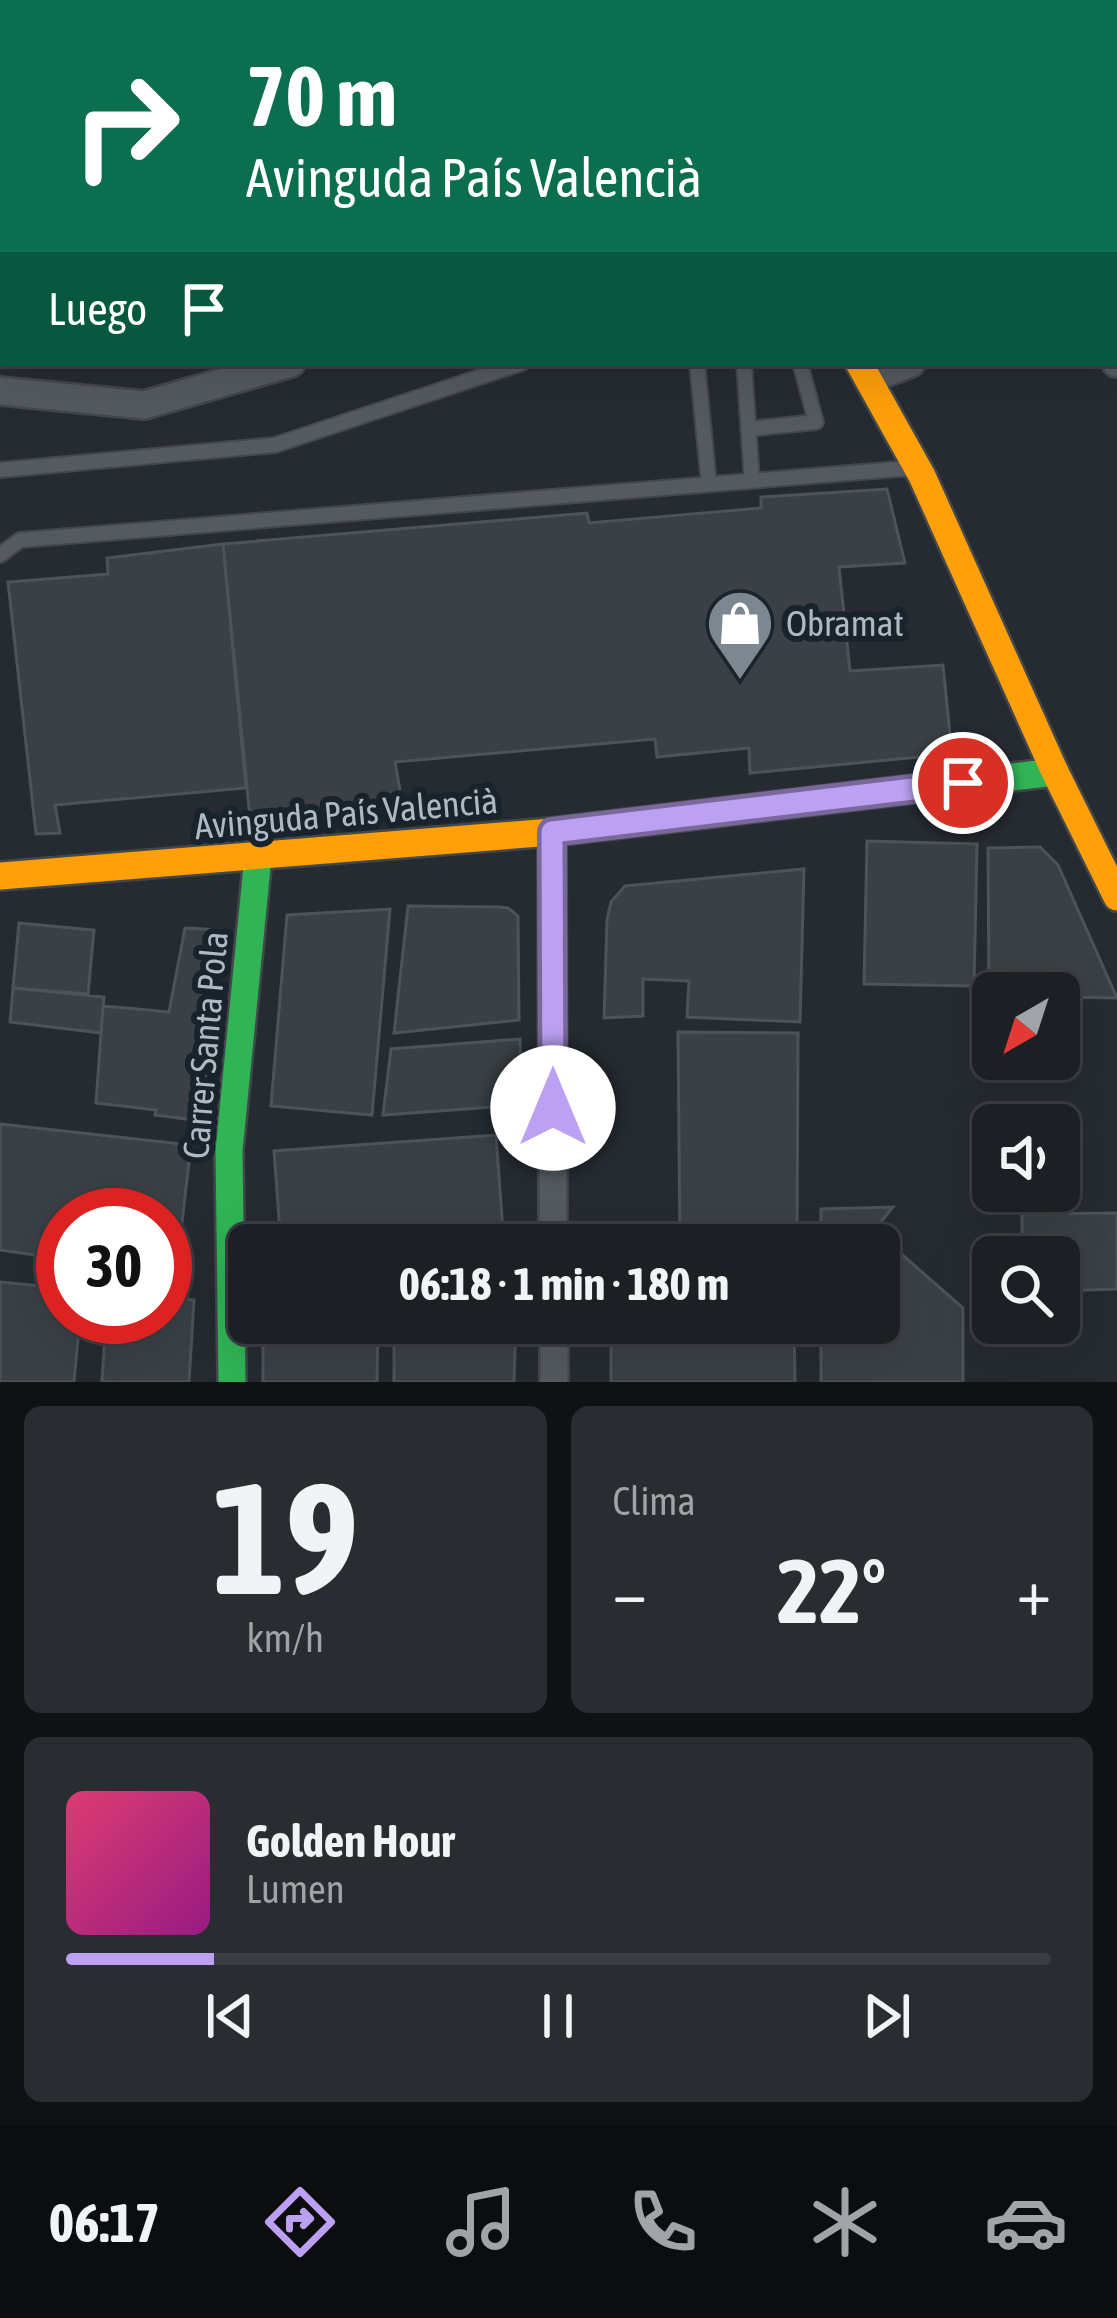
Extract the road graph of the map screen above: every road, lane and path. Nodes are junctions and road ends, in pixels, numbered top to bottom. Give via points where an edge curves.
1 (280, 366) edge
2 (514, 366) edge
3 (697, 366) edge
4 (743, 366) edge
5 (801, 366) edge
6 (864, 371) edge
7 (0, 392) edge
8 (748, 429) junction
9 (917, 467) junction
10 (0, 470) edge
11 (752, 481) junction
12 (709, 484) junction
13 (4, 546) edge
14 (1055, 772) junction
15 (552, 832) junction
16 (258, 857) junction
17 (0, 876) edge
18 (1117, 897) edge
19 (554, 1224) edge
20 (554, 1344) edge
21 (232, 1382) edge
22 (554, 1382) edge

1 - 7 street via 144,405
2 - 10 lane via 275,445
3 - 12 lane
4 - 8 lane
5 - 8 lane via 817,422
6 - 9 street
8 - 11 lane
9 - 11 lane
9 - 14 street
11 - 12 lane
12 - 13 lane
14 - 15 street, Avinguda País Valencià
14 - 18 street
15 - 16 street, Avinguda País Valencià
15 - 19 street
16 - 17 street, Avinguda País Valencià
16 - 21 street, Carrer Santa Pola via 230,1151
20 - 22 street

